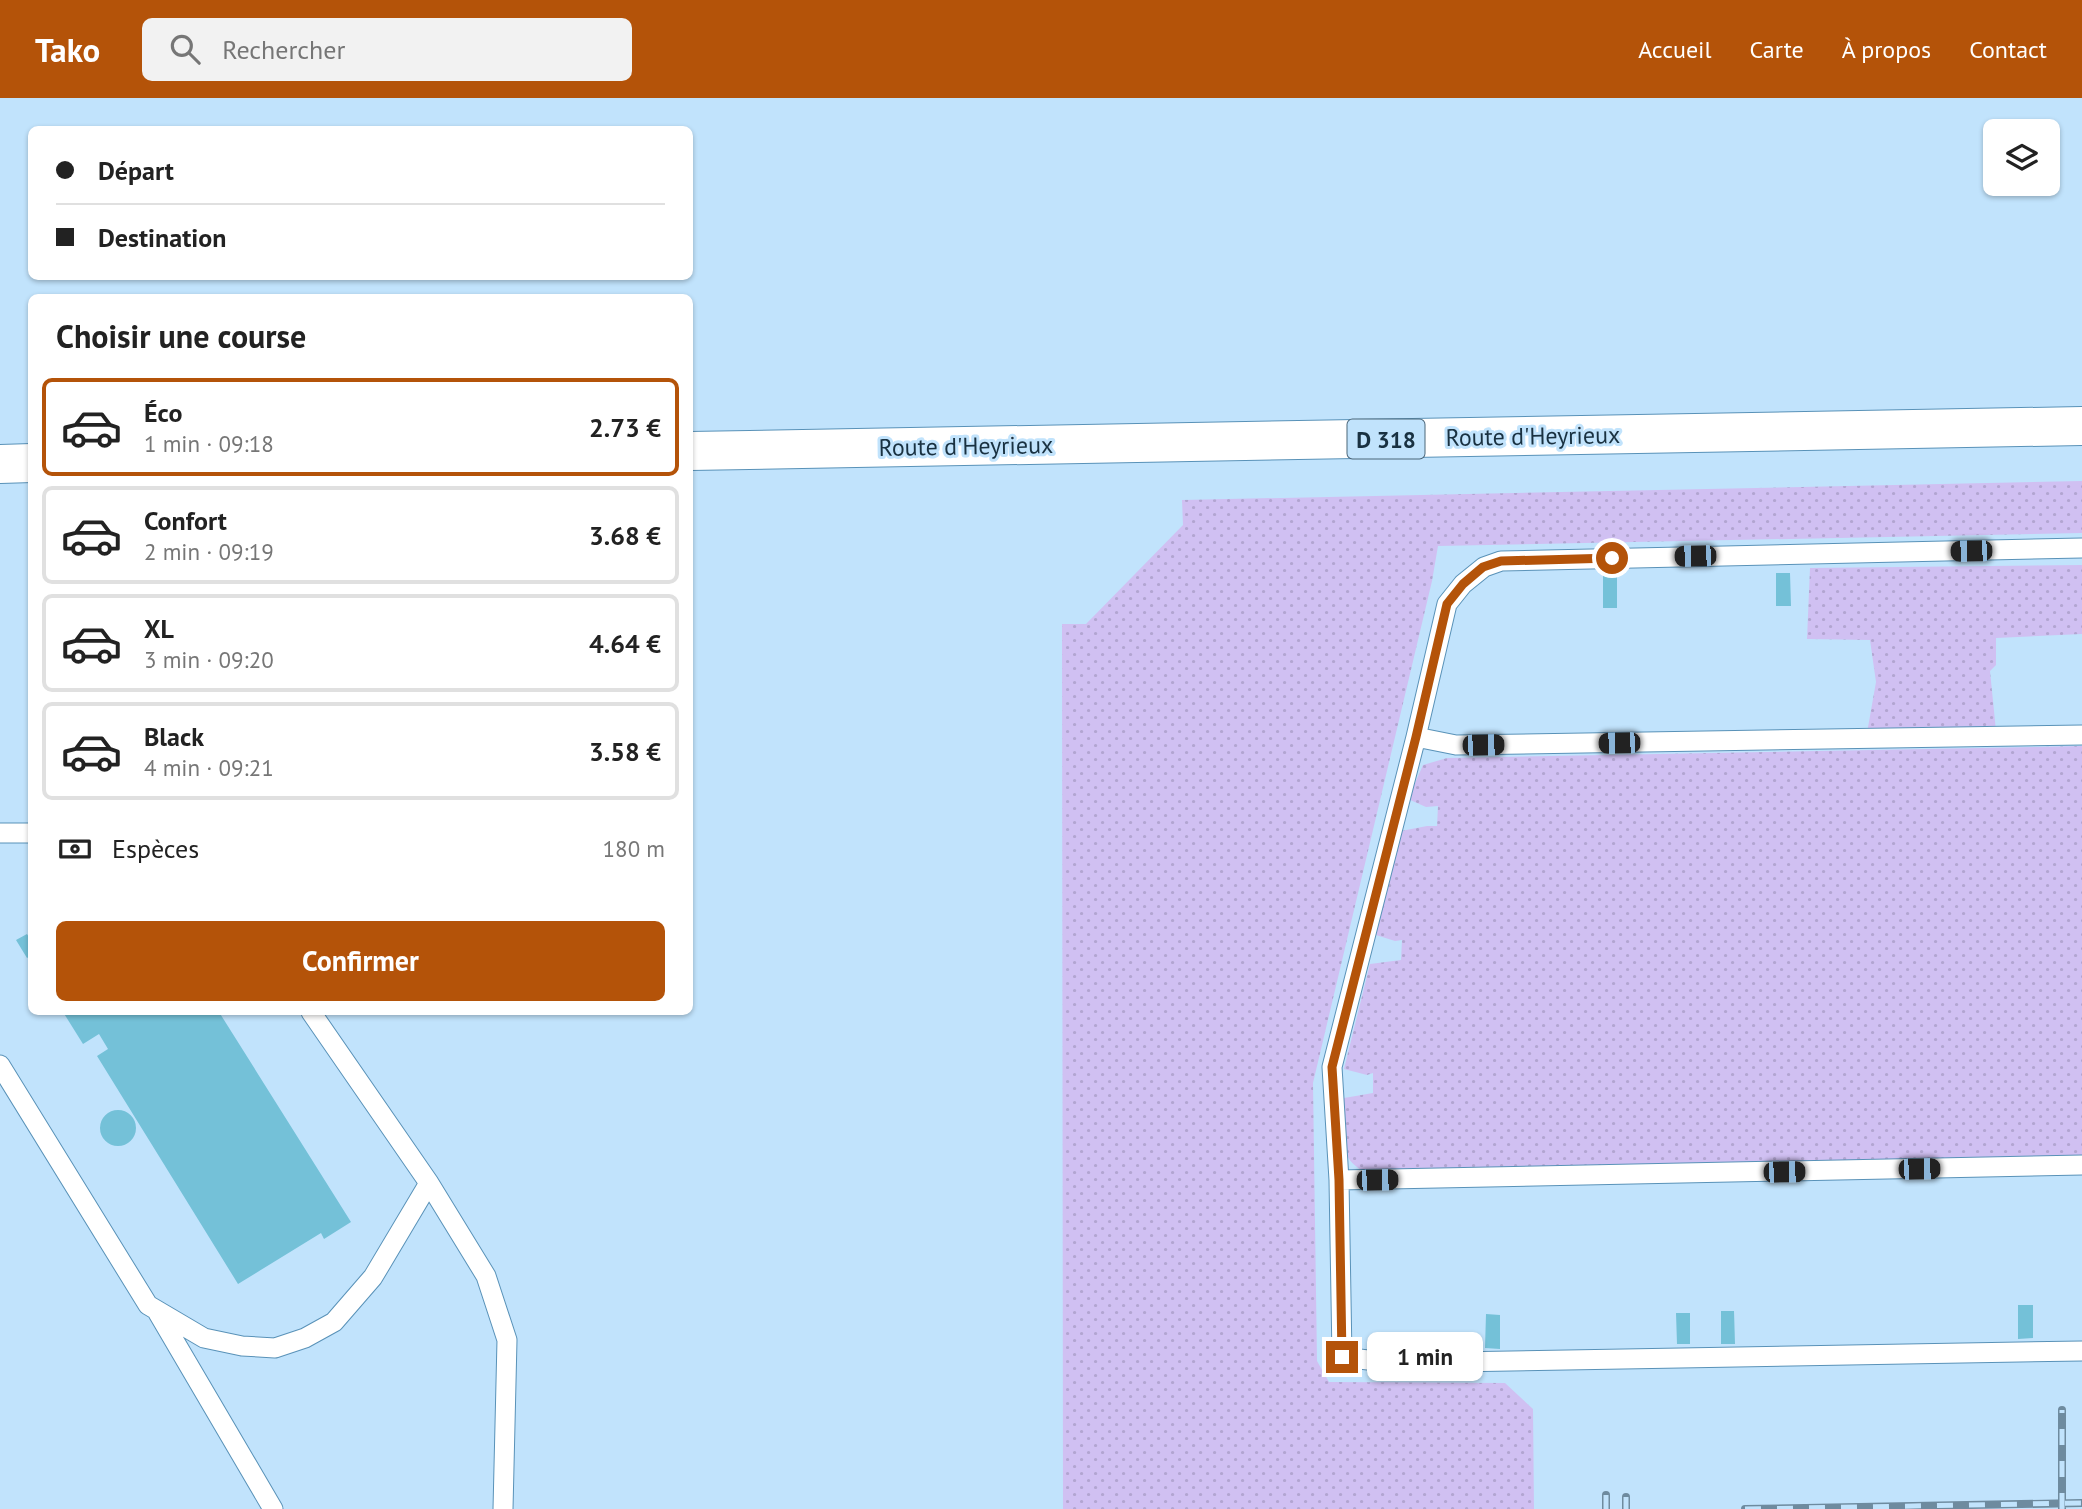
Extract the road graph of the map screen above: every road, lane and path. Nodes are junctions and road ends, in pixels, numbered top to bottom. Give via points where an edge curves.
1 (2082, 426) edge
2 (693, 451) edge
3 (28, 463) edge
4 (0, 464) edge
5 (2082, 548) edge
6 (2082, 735) edge
7 (1416, 737) junction
8 (0, 833) edge
9 (28, 833) edge
10 (313, 1015) edge
11 (0, 1065) edge
12 (2082, 1165) edge
13 (1339, 1180) junction
14 (429, 1183) junction
15 (157, 1312) junction
16 (2082, 1351) edge
17 (273, 1509) edge
18 (503, 1509) edge

1 - 2 main road, Route d'Heyrieux / D 318
3 - 4 main road
5 - 7 lane via 1501,561 1483,567 1447,604
6 - 7 lane via 1456,745
7 - 13 lane via 1332,1067
8 - 9 lane
10 - 14 lane
11 - 15 lane via 148,1306
12 - 13 lane
13 - 16 lane via 1342,1357 1394,1363
14 - 15 lane via 373,1277 334,1322 305,1338 275,1348 242,1346 204,1338
14 - 18 lane via 486,1276 507,1340
15 - 17 lane

